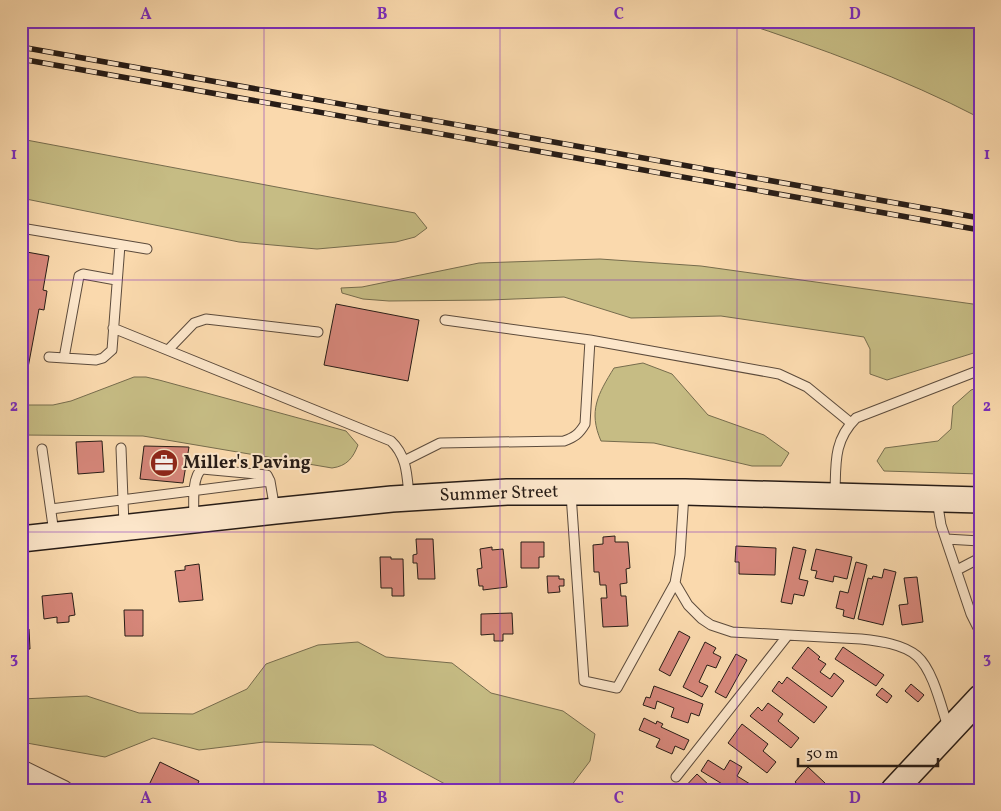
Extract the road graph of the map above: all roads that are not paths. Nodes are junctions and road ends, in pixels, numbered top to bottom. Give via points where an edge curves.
1 (21, 228) edge
2 (120, 244) junction
3 (147, 248) dead end
4 (116, 280) junction
5 (445, 320) dead end
6 (113, 328) junction
7 (318, 332) dead end
8 (590, 340) junction
9 (168, 350) junction
10 (49, 357) dead end
11 (64, 358) junction
12 (980, 370) edge
13 (851, 423) junction
14 (121, 448) dead end
15 (42, 449) dead end
16 (404, 461) junction
17 (270, 481) junction
18 (194, 491) junction
19 (571, 491) junction
20 (684, 492) junction
21 (835, 496) junction
22 (409, 498) junction
23 (938, 499) junction
24 (122, 500) junction
25 (980, 500) edge
26 (50, 509) junction
27 (275, 511) junction
28 (194, 520) junction
29 (124, 527) junction
30 (54, 536) junction
31 (21, 539) edge
32 (946, 539) junction
33 (980, 541) edge
34 (980, 558) edge
35 (956, 570) junction
36 (675, 583) junction
37 (980, 632) edge
38 (788, 636) junction
39 (980, 698) edge
40 (950, 730) junction
41 (21, 769) edge
42 (676, 777) dead end
43 (64, 790) edge
44 (894, 790) edge

1 - 2 lane
2 - 3 lane
2 - 4 lane
4 - 6 lane
4 - 11 lane via 83,274 78,276
5 - 8 lane
6 - 9 lane
6 - 11 lane via 112,350 103,358
7 - 9 lane via 206,320 194,323
8 - 13 lane via 779,374 807,387
8 - 16 lane via 585,424 579,434 564,441 440,443
9 - 16 lane via 391,441
10 - 11 lane
12 - 13 lane via 856,418
13 - 21 lane via 842,435 838,451
14 - 24 lane
15 - 26 lane
16 - 22 lane
17 - 18 lane
17 - 18 lane via 267,475 202,469 197,474
17 - 27 lane
18 - 24 lane
18 - 28 lane
19 - 20 main road, Summer Street
19 - 22 main road, Summer Street
19 - 36 lane via 584,681 617,688
20 - 21 main road, Summer Street
20 - 36 lane
21 - 23 main road, Summer Street
22 - 27 main road, Summer Street
23 - 25 main road, Summer Street
23 - 32 lane via 938,514
24 - 26 lane
24 - 29 lane
26 - 30 lane
27 - 28 main road, Summer Street
28 - 29 main road, Summer Street
29 - 30 main road, Summer Street
30 - 31 main road, Summer Street
32 - 33 lane
32 - 35 lane
34 - 35 lane
35 - 37 lane
36 - 38 lane via 694,613 711,625 732,632
38 - 40 lane via 861,639 909,651 921,660 928,672
38 - 42 lane
39 - 40 main road
40 - 44 main road
41 - 43 street

